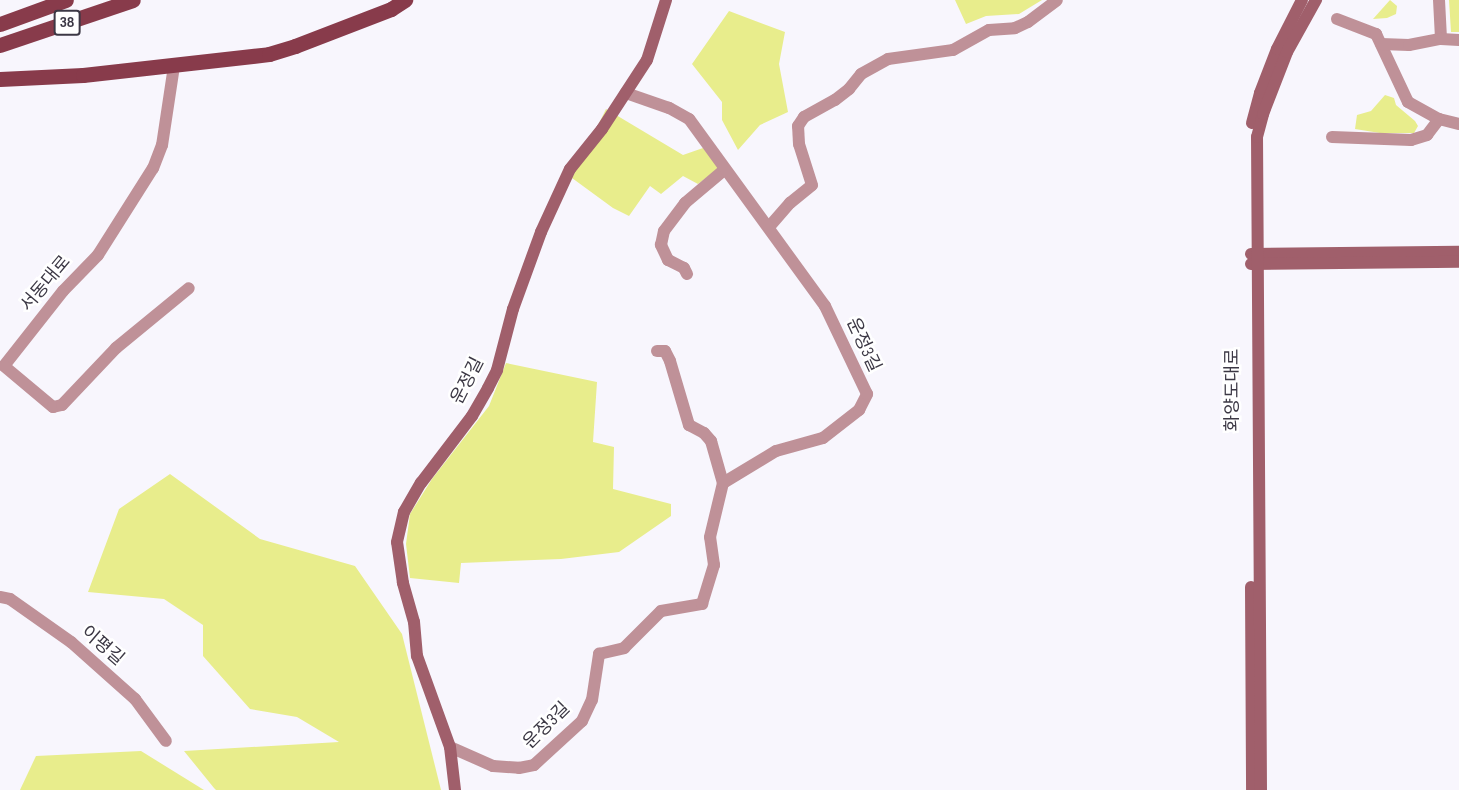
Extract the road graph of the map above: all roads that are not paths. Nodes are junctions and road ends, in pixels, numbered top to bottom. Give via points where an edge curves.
1 (66, 0) edge
2 (134, 0) edge
3 (405, 0) edge
4 (666, 0) edge
5 (1057, 0) edge
6 (1439, 0) edge
7 (1311, 1) edge
8 (1337, 19) dead end
9 (0, 24) edge
10 (1441, 39) junction
11 (1459, 40) edge
12 (1381, 44) junction
13 (0, 45) edge
14 (174, 66) junction
15 (0, 79) edge
16 (626, 93) junction
17 (1439, 119) junction
18 (1459, 124) edge
19 (1332, 137) dead end
20 (724, 170) junction
21 (769, 227) junction
22 (1459, 252) edge
23 (1254, 259) junction
24 (1459, 262) edge
25 (687, 274) dead end
26 (189, 288) dead end
27 (657, 351) dead end
28 (723, 483) junction
29 (0, 597) edge
30 (166, 741) dead end
31 (450, 747) junction
32 (455, 790) edge
33 (1252, 790) edge
34 (1261, 790) edge

1 - 9 main road, 38
2 - 13 main road, 38
3 - 14 main road via 391,9 269,54
4 - 16 street, 운정길 via 647,60
5 - 21 street via 1028,22 1015,28 989,30 953,50 888,59 804,117 798,126 800,144 812,185
6 - 10 street
7 - 23 street, 화양도대로 via 1287,52 1257,137
8 - 12 street via 1376,34
10 - 11 street
10 - 12 street via 1409,45
12 - 17 street via 1408,102
14 - 15 main road
14 - 26 street, 서동대로 via 162,145 153,168 98,255 63,291 4,366 53,407 62,405 116,348
16 - 20 street, 운정3길 via 689,119
16 - 31 street, 운정길 via 570,169 541,232 488,388 404,513 397,542 417,656
17 - 18 street
17 - 19 street via 1427,135 1411,140
20 - 21 street, 운정3길
20 - 25 street via 685,203 664,231 661,245 668,260 684,268
21 - 28 street, 운정3길 via 825,306 867,394 859,410 823,438 776,451
22 - 23 street
23 - 24 street
23 - 33 street, 화양도대로
23 - 34 street, 화양도대로
27 - 28 street, 운정3길 via 665,351 670,361 689,425 711,441
28 - 31 street, 운정3길 via 710,537 714,565 702,604 661,611 624,648 599,654 592,700 582,721 534,765 519,768 493,766
29 - 30 street, 이평길 via 10,599 71,642 135,699
31 - 32 street, 운정길

